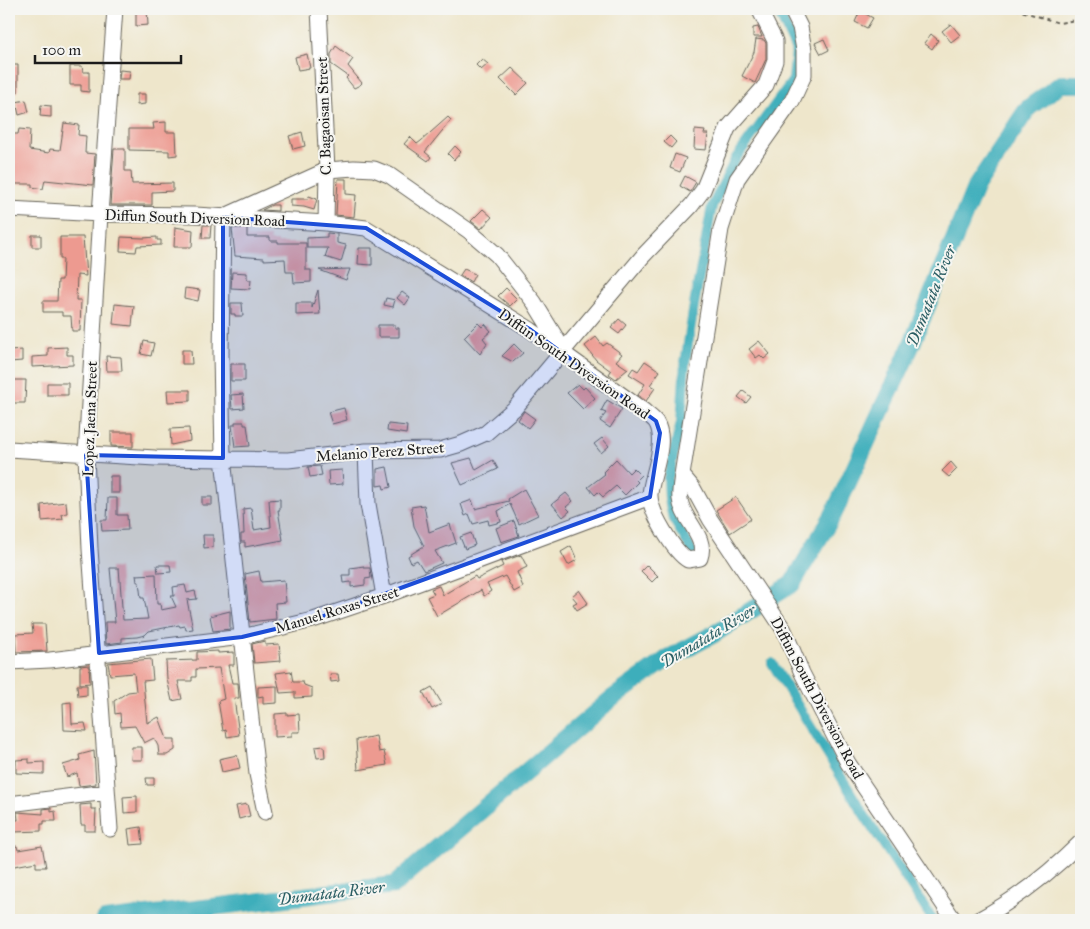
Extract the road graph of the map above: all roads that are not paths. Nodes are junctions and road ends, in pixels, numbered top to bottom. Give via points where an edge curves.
1 (115, 9) edge
2 (319, 9) edge
3 (759, 9) edge
4 (791, 9) edge
5 (327, 170) junction
6 (9, 209) edge
7 (100, 214) junction
8 (223, 218) junction
9 (326, 223) junction
10 (563, 352) junction
11 (9, 449) edge
12 (366, 451) junction
13 (86, 455) junction
14 (223, 458) junction
15 (682, 475) junction
16 (650, 497) junction
17 (384, 596) junction
18 (242, 637) junction
19 (99, 653) junction
20 (9, 662) edge
21 (107, 792) junction
22 (9, 804) edge
23 (265, 812) dead end
24 (110, 829) dead end
25 (1081, 842) edge
26 (954, 920) edge
27 (978, 920) edge

1 - 7 street, Lopez Jaena Street
2 - 5 street, C. Bagaoisan Street
3 - 10 street, Melanio Perez Street via 775,40 775,61 766,85 728,128 703,190 691,206 643,256
4 - 15 street via 800,27 804,76 792,101 738,179 721,230
5 - 8 street
5 - 9 street, C. Bagaoisan Street
5 - 10 street via 354,168 389,175 469,231 498,255 519,282
6 - 7 street, Diffun South Diversion Road
7 - 8 street, Diffun South Diversion Road
7 - 13 street, Lopez Jaena Street
8 - 9 street, Diffun South Diversion Road
8 - 14 street
9 - 10 street, Diffun South Diversion Road via 353,225 379,236
10 - 12 street, Melanio Perez Street via 515,408 486,433 440,450
10 - 16 street, Diffun South Diversion Road via 656,422 660,433 659,446
11 - 13 street, Melanio Perez Street
12 - 14 street, Melanio Perez Street via 288,460
12 - 17 street via 368,504
13 - 14 street, Melanio Perez Street
13 - 19 street, Lopez Jaena Street
14 - 18 street
15 - 16 street via 680,501 699,538 700,558 688,560 679,554 664,532
15 - 26 street, Diffun South Diversion Road via 694,488 710,519 784,630 802,673 848,762
16 - 17 street, Manuel Roxas Street
17 - 18 street, Manuel Roxas Street via 313,620
18 - 19 street, Manuel Roxas Street
18 - 23 street via 256,774
19 - 20 street, Manuel Roxas Street
19 - 21 street, Lopez Jaena Street
21 - 22 street
21 - 24 street, Lopez Jaena Street
25 - 27 street via 1010,902

